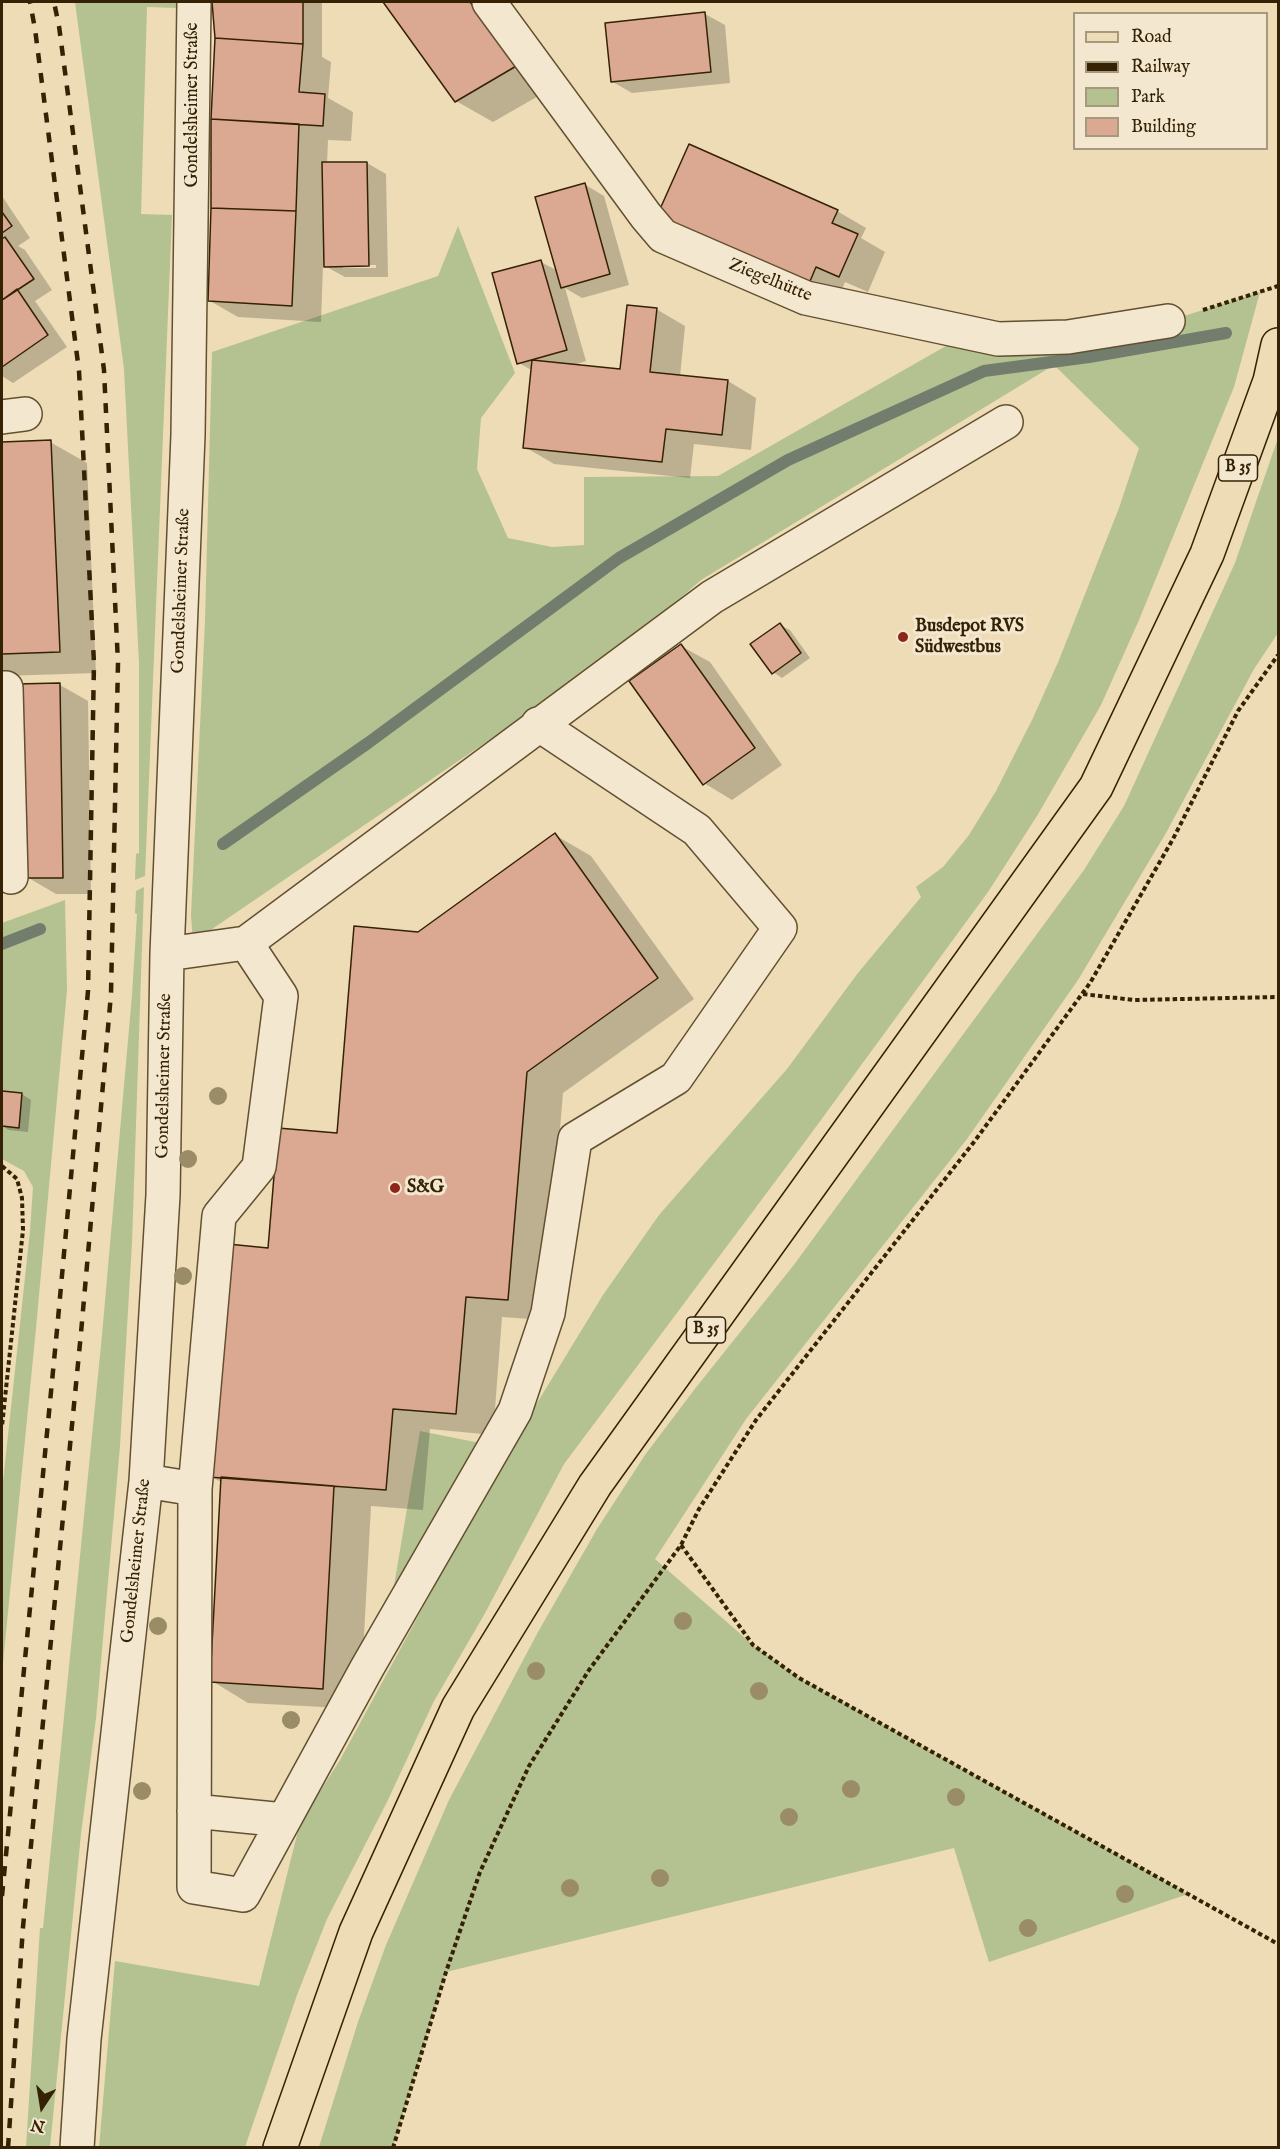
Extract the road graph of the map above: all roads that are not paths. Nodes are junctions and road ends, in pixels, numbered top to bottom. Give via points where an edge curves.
1 (194, 2) edge
2 (489, 2) edge
3 (1168, 321) road end
4 (1278, 345) edge
5 (1006, 422) dead end
6 (2, 688) edge
7 (538, 724) junction
8 (11, 877) dead end
9 (246, 943) junction
10 (167, 954) junction
11 (146, 1481) junction
12 (195, 1489) junction
13 (194, 1811) junction
14 (284, 1821) junction
15 (76, 2148) edge
16 (280, 2148) edge

1 - 10 street, Gondelsheimer Straße via 188,435
2 - 3 street, Ziegelhütte via 663,236 806,298 998,339 1068,337
4 - 16 main road, B 35 via 1270,381 1207,554 1096,787 595,1485 459,1708 356,1932
5 - 7 street via 711,597
6 - 8 street via 6,688
7 - 9 street
7 - 14 street via 697,830 780,928 676,1077 575,1139 548,1313 515,1411
9 - 10 street
9 - 12 street via 281,996 259,1167 219,1216
10 - 11 street, Gondelsheimer Straße via 163,1195
11 - 12 street
11 - 15 street, Gondelsheimer Straße via 84,2039
12 - 13 street
13 - 14 street
13 - 14 street via 194,1887 243,1895

